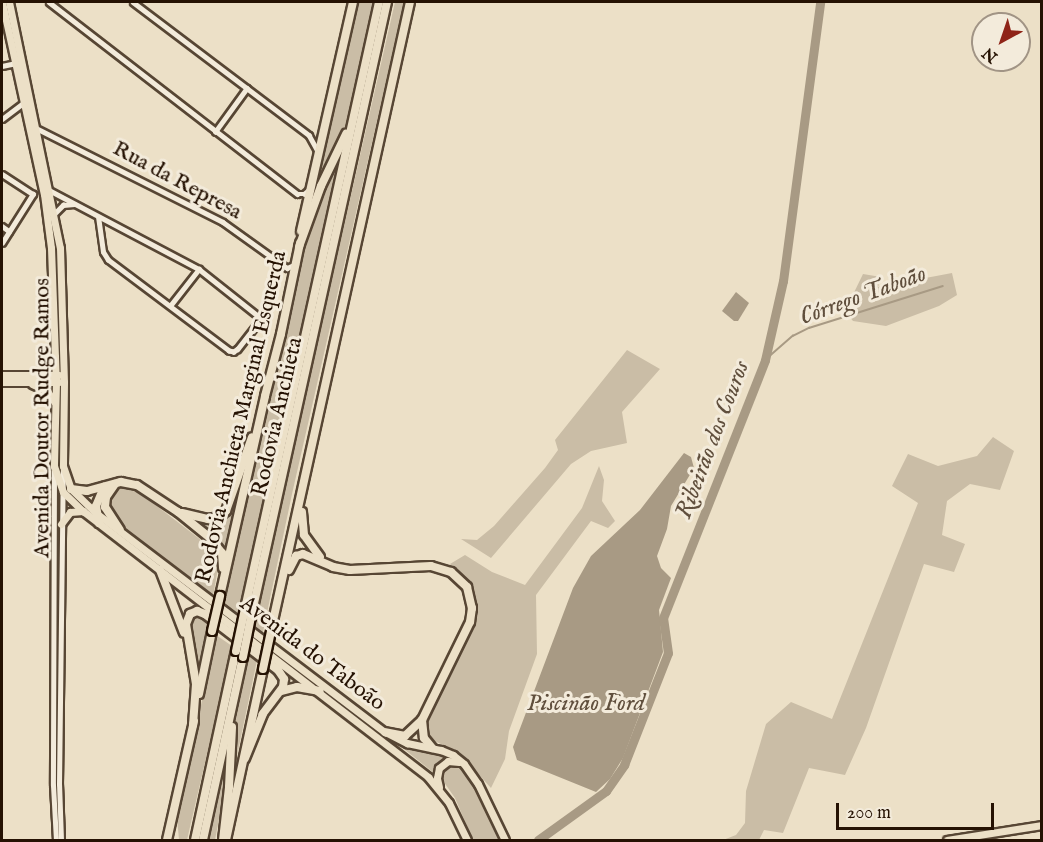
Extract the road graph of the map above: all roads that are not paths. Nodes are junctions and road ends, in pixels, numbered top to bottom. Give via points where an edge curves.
1 (2, 2) edge
2 (9, 2) edge
3 (49, 2) edge
4 (133, 2) edge
5 (353, 2) edge
6 (379, 2) edge
7 (387, 2) edge
8 (411, 2) edge
9 (18, 63) junction
10 (2, 66) edge
11 (247, 88) junction
12 (23, 103) junction
13 (2, 119) edge
14 (352, 123) junction
15 (36, 128) junction
16 (215, 132) junction
17 (318, 153) junction
18 (2, 174) edge
19 (312, 187) junction
20 (46, 192) junction
21 (33, 194) junction
22 (74, 204) junction
23 (54, 214) junction
24 (98, 217) junction
25 (2, 226) edge
26 (9, 231) junction
27 (2, 243) edge
28 (299, 247) junction
29 (296, 264) junction
30 (200, 268) junction
31 (170, 306) junction
32 (55, 356) junction
33 (2, 375) edge
34 (32, 376) junction
35 (60, 378) junction
36 (21, 381) junction
37 (2, 382) edge
38 (265, 396) junction
39 (56, 404) junction
40 (54, 466) junction
41 (63, 466) joint
42 (115, 484) junction
43 (106, 486) junction
44 (67, 490) junction
45 (301, 498) junction
46 (83, 511) junction
47 (178, 512) junction
48 (96, 513) junction
49 (99, 523) junction
50 (61, 526) junction
51 (54, 528) junction
52 (120, 530) junction
53 (325, 563) junction
54 (160, 570) junction
55 (223, 581) junction
56 (277, 606) junction
57 (248, 615) junction
58 (188, 644) junction
59 (239, 654) junction
60 (320, 691) junction
61 (279, 692) junction
62 (235, 694) junction
63 (422, 720) junction
64 (193, 725) junction
65 (385, 732) junction
66 (432, 748) junction
67 (245, 759) junction
68 (464, 764) junction
69 (441, 791) junction
70 (1041, 826) edge
71 (56, 840) edge
72 (61, 840) edge
73 (167, 840) edge
74 (195, 840) edge
75 (202, 840) edge
76 (224, 840) edge
77 (467, 840) edge
78 (505, 840) edge
79 (947, 840) edge
80 (967, 840) edge

1 - 9 main road, Avenida Doutor Rudge Ramos
2 - 9 main road, Avenida Doutor Rudge Ramos
3 - 16 street
4 - 11 street
5 - 17 highway, Rodovia Anchieta Marginal Esquerda
6 - 14 highway, Rodovia Anchieta
7 - 57 highway, Rodovia Anchieta
8 - 45 highway
9 - 10 street
9 - 12 main road, Avenida Doutor Rudge Ramos
9 - 15 main road, Avenida Doutor Rudge Ramos
11 - 16 street
11 - 17 street via 309,135
12 - 13 street
12 - 20 main road, Avenida Doutor Rudge Ramos
14 - 28 highway via 321,186
14 - 57 highway, Rodovia Anchieta
15 - 20 main road, Avenida Doutor Rudge Ramos
15 - 29 street, Rua da Represa via 223,222 287,268
16 - 19 street via 297,194
17 - 19 highway, Rodovia Anchieta Marginal Esquerda
18 - 21 street
19 - 28 highway, Rodovia Anchieta Marginal Esquerda
20 - 21 street
20 - 22 street
20 - 23 main road, Avenida Doutor Rudge Ramos
20 - 32 main road, Avenida Doutor Rudge Ramos
21 - 26 street
22 - 23 street via 63,205
22 - 24 street
23 - 35 main road, Avenida Doutor Rudge Ramos via 60,248
24 - 30 street
24 - 31 street via 106,256
25 - 26 street
26 - 27 street
28 - 29 highway, Rodovia Anchieta Marginal Esquerda
29 - 38 highway, Rodovia Anchieta Marginal Esquerda
30 - 31 street
30 - 31 street via 257,315 259,322 236,351 229,351
32 - 34 main road
32 - 35 main road, Avenida Doutor Rudge Ramos
33 - 34 main road
34 - 35 main road
35 - 36 main road
35 - 39 main road, Avenida Doutor Rudge Ramos
35 - 41 main road, Avenida Doutor Rudge Ramos
36 - 37 main road
36 - 39 main road via 43,388
38 - 47 highway via 228,508 212,519
38 - 55 highway, Rodovia Anchieta Marginal Esquerda
39 - 40 main road, Avenida Doutor Rudge Ramos
40 - 44 main road, Avenida do Taboão
40 - 51 street, Avenida Doutor Rudge Ramos
41 - 44 main road, Avenida do Taboão
42 - 43 highway
42 - 47 highway via 137,485
42 - 52 highway via 106,497 105,507
43 - 44 highway via 83,492
43 - 48 highway via 98,497
44 - 46 main road, Avenida do Taboão
44 - 48 main road, Avenida do Taboão
44 - 50 street, Avenida Doutor Rudge Ramos
45 - 53 highway via 304,535
45 - 56 highway
46 - 49 main road, Avenida do Taboão
46 - 50 main road via 70,512
47 - 55 highway via 220,549
48 - 49 highway
48 - 52 main road, Avenida do Taboão
49 - 54 main road, Avenida do Taboão
50 - 51 street
50 - 72 street, Avenida Doutor Rudge Ramos
51 - 71 street, Avenida Doutor Rudge Ramos
52 - 65 main road, Avenida do Taboão
53 - 56 highway via 307,554 296,556
53 - 63 highway via 354,570 432,566 451,572 467,588 472,608 470,622
54 - 58 highway
54 - 60 main road, Avenida do Taboão
55 - 64 highway, Rodovia Anchieta Marginal Esquerda, bridge
56 - 67 highway, bridge
57 - 59 highway, Rodovia Anchieta, bridge
58 - 61 highway via 187,618 192,612 200,612 281,673 285,681
58 - 64 highway via 195,684
59 - 62 highway, Rodovia Anchieta
59 - 74 highway, Rodovia Anchieta
60 - 61 highway via 297,687
60 - 69 main road, Avenida do Taboão
61 - 67 highway via 263,714
62 - 75 highway, Rodovia Anchieta
62 - 76 highway
63 - 65 highway via 405,736
63 - 66 highway via 423,738
64 - 73 highway, Rodovia Anchieta Marginal Esquerda
65 - 66 main road, Avenida do Taboão via 407,743
66 - 68 main road, Avenida do Taboão via 453,755
67 - 76 highway
68 - 69 main road via 448,760 439,768
68 - 78 main road, Avenida do Taboão
69 - 77 main road, Avenida do Taboão
70 - 79 main road
70 - 80 main road

